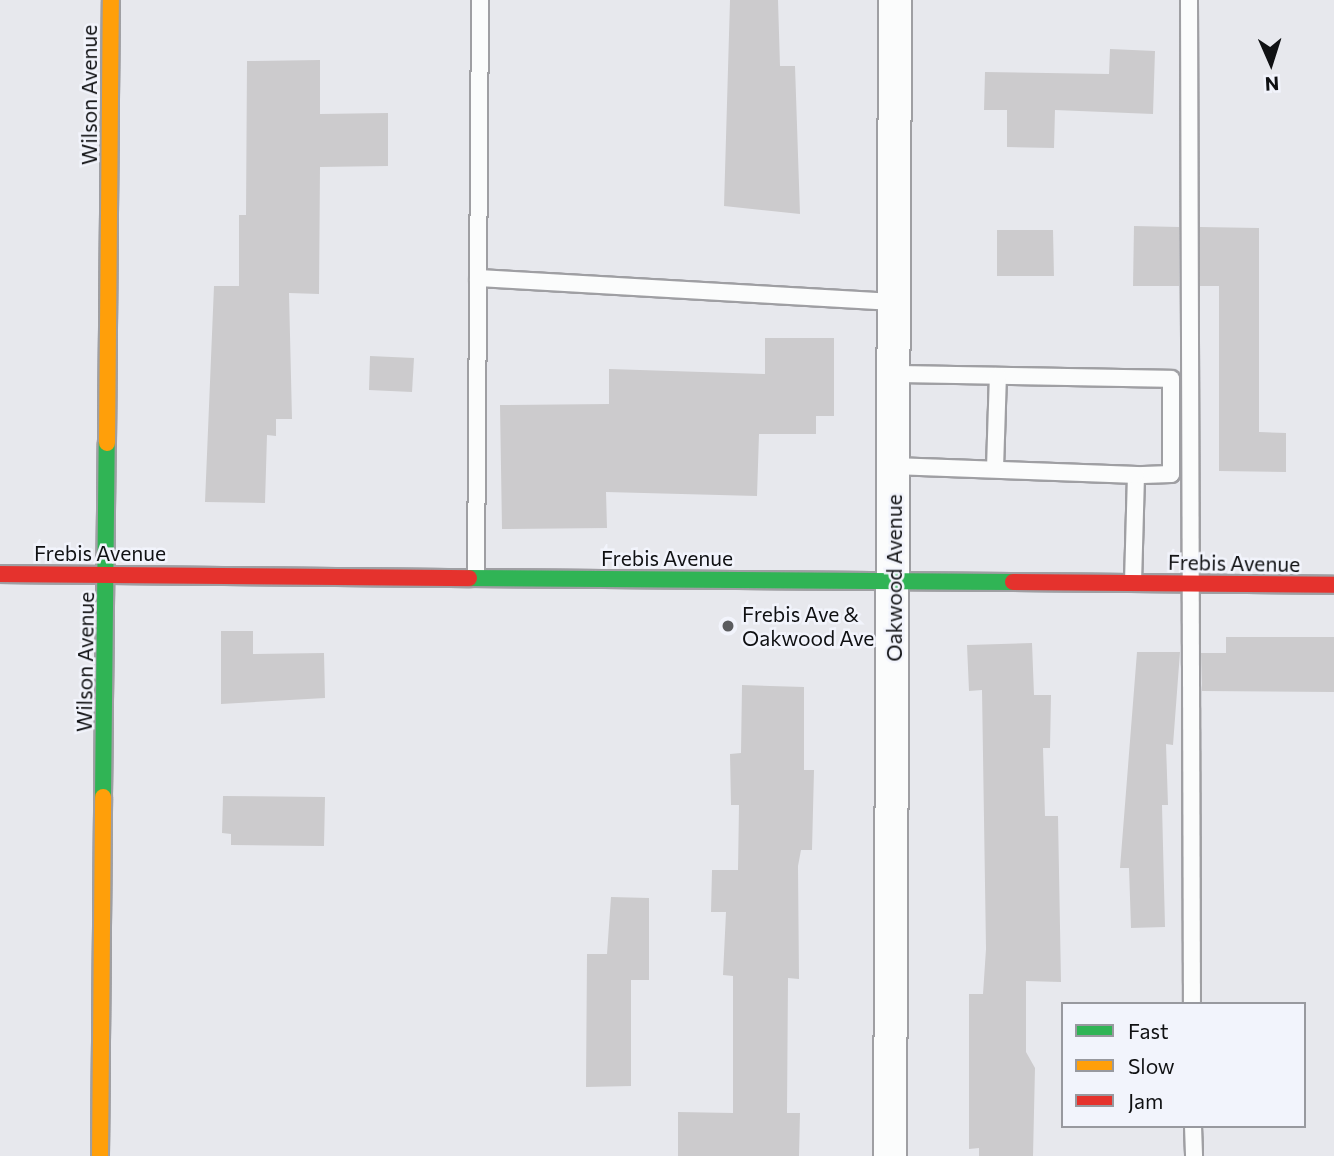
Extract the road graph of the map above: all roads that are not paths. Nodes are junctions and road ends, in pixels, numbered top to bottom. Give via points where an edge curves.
1 (111, 0) edge
2 (481, 0) edge
3 (895, 0) edge
4 (1189, 0) edge
5 (478, 278) junction
6 (894, 302) junction
7 (894, 374) junction
8 (998, 376) junction
9 (894, 466) junction
10 (995, 469) junction
11 (1136, 475) junction
12 (0, 574) edge
13 (107, 574) junction
14 (476, 577) junction
15 (894, 581) junction
16 (1133, 583) junction
17 (1188, 584) junction
18 (1334, 585) edge
19 (1192, 1002) edge
20 (1193, 1128) edge
21 (100, 1156) edge
22 (890, 1156) edge
23 (1194, 1156) edge

1 - 13 main road, Wilson Avenue
2 - 5 lane
3 - 6 street, Oakwood Avenue
4 - 17 lane
5 - 6 lane
5 - 14 lane
6 - 7 street, Oakwood Avenue
7 - 8 lane
7 - 9 street, Oakwood Avenue
8 - 10 lane
8 - 11 lane via 1171,379 1171,474
9 - 10 lane
9 - 15 street, Oakwood Avenue
10 - 11 lane
11 - 16 lane
12 - 13 main road, Frebis Avenue
13 - 14 main road, Frebis Avenue
13 - 21 main road, Wilson Avenue
14 - 15 main road, Frebis Avenue
15 - 16 main road, Frebis Avenue
15 - 22 street, Oakwood Avenue
16 - 17 main road, Frebis Avenue
17 - 18 main road, Frebis Avenue
17 - 19 lane
20 - 23 lane

